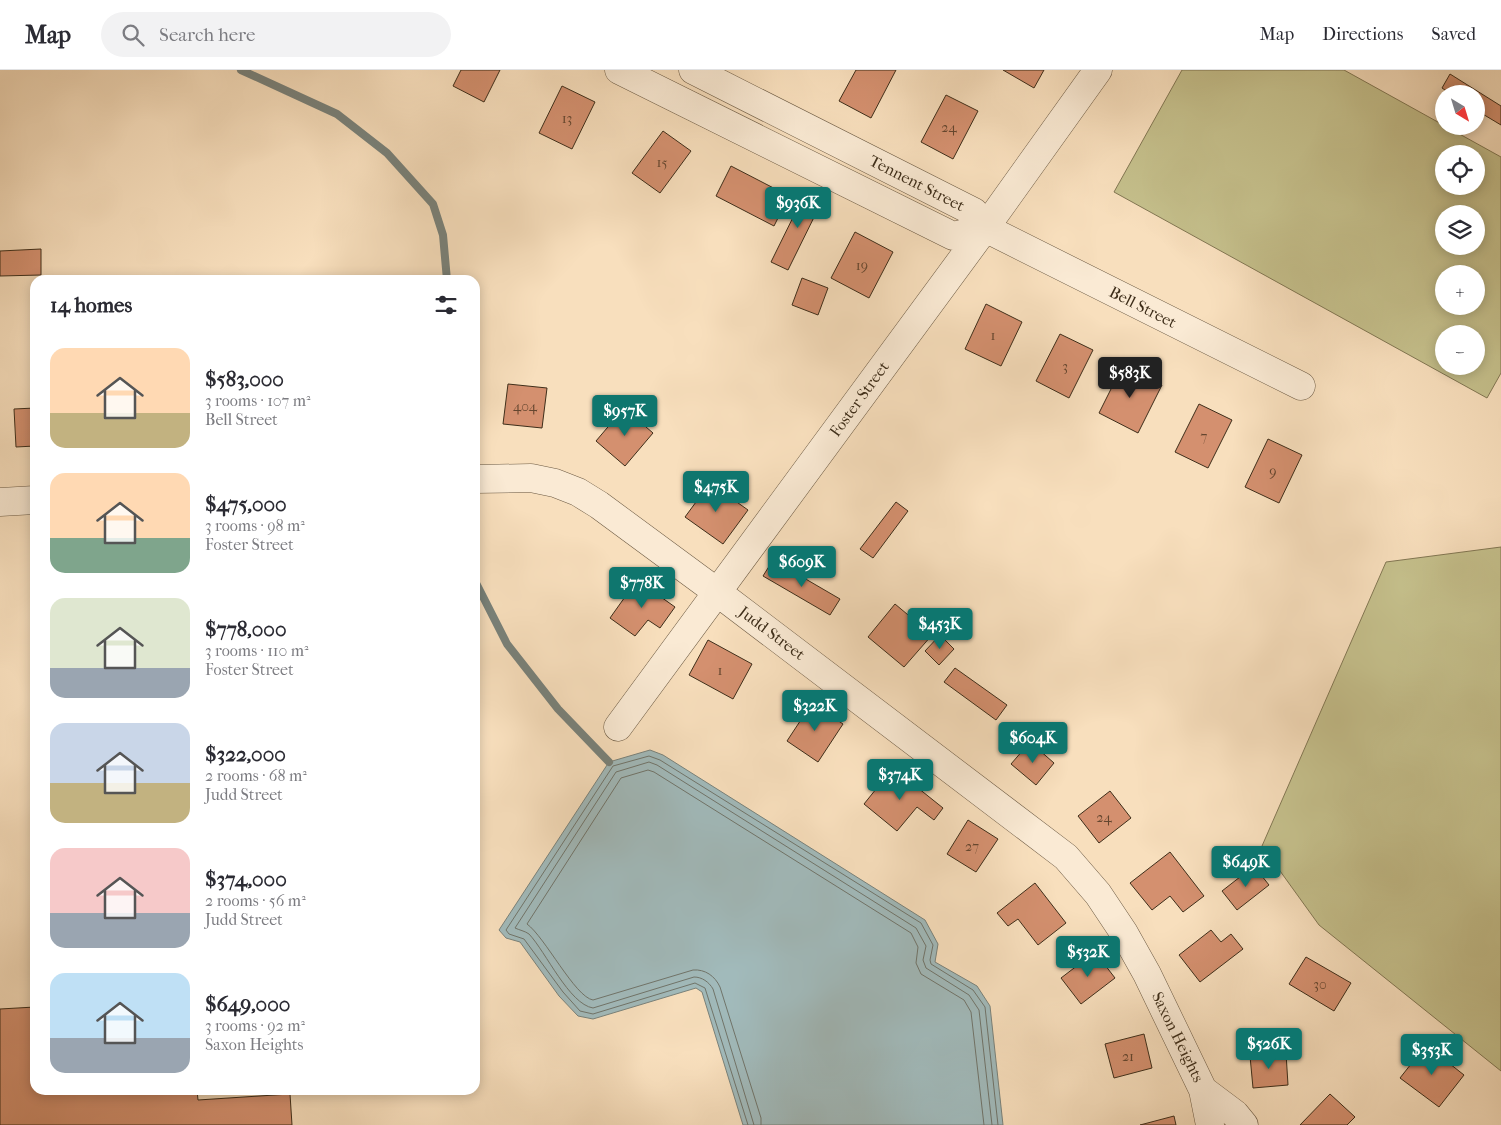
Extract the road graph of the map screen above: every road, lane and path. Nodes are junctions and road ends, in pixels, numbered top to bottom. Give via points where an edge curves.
1 (618, 70) edge
2 (693, 70) edge
3 (1098, 70) edge
4 (985, 228) junction
5 (1300, 386) dead end
6 (480, 479) edge
7 (30, 500) edge
8 (0, 502) edge
9 (717, 592) junction
10 (618, 727) dead end
11 (1047, 841) joint
12 (1203, 1090) junction
13 (1210, 1125) edge
14 (1244, 1125) edge

1 - 4 street, Tennent Street via 953,236
2 - 4 street, Tennent Street via 974,212
3 - 4 street, Foster Street
4 - 5 street, Bell Street
4 - 9 street, Foster Street
6 - 9 street, Judd Street via 531,478 578,492
7 - 8 street
9 - 10 street, Foster Street
9 - 11 street, Judd Street
11 - 12 street, Saxon Heights via 1083,874 1124,933
12 - 13 street, Saxon Heights
12 - 14 street, Saxon Heights via 1235,1114

